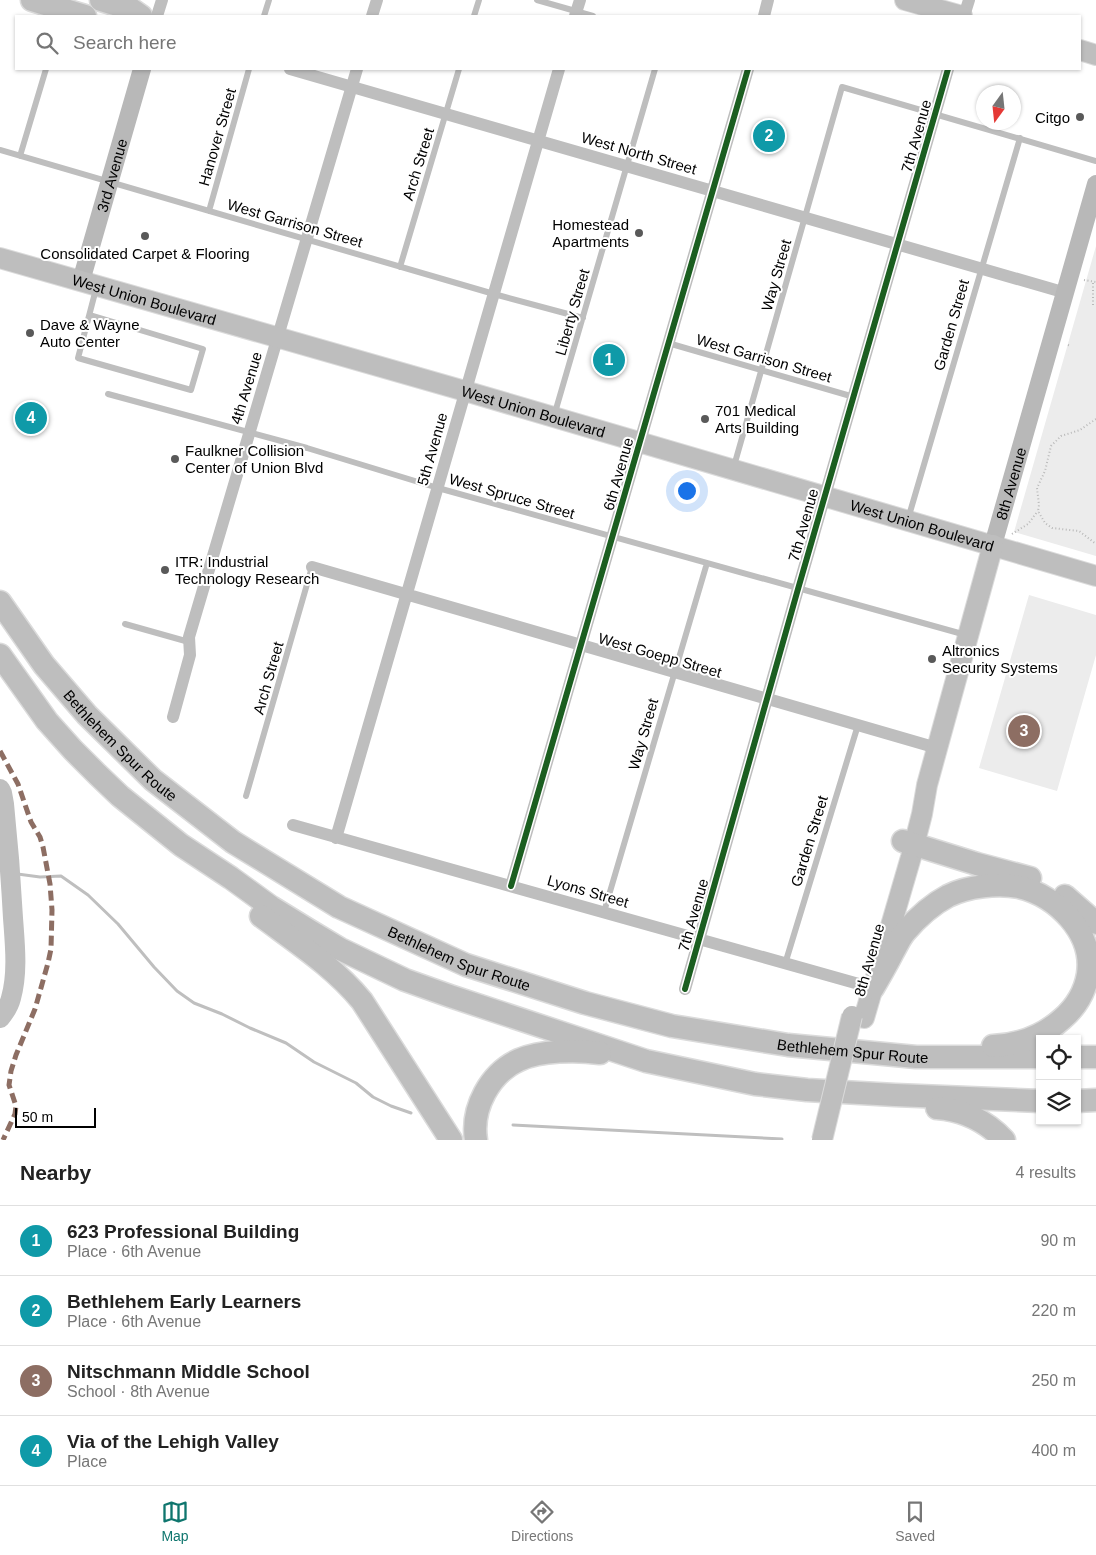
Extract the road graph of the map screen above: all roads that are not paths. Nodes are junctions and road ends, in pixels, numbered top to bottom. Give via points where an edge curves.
1 (32, 0) edge
2 (101, 0) edge
3 (162, 0) edge
4 (269, 0) edge
5 (376, 0) edge
6 (479, 0) edge
7 (536, 0) edge
8 (768, 0) edge
9 (905, 0) edge
10 (968, 0) edge
11 (577, 9) edge
12 (82, 15) edge
13 (139, 15) edge
14 (157, 15) edge
15 (264, 15) edge
16 (372, 15) edge
17 (474, 15) edge
18 (591, 15) edge
19 (764, 15) edge
20 (959, 15) edge
21 (963, 15) edge
22 (1081, 50) edge
23 (1096, 55) edge
24 (46, 70) edge
25 (142, 70) edge
26 (249, 70) edge
27 (293, 70) edge
28 (357, 70) edge
29 (459, 70) edge
30 (559, 70) edge
31 (655, 70) edge
32 (748, 70) edge
33 (948, 70) edge
34 (351, 87) junction
35 (446, 114) junction
36 (935, 114) junction
37 (1020, 138) junction
38 (538, 141) junction
39 (0, 150) edge
40 (20, 156) junction
41 (1096, 161) edge
42 (627, 166) junction
43 (110, 183) junction
44 (1096, 184) edge
45 (712, 191) junction
46 (209, 211) junction
47 (805, 218) junction
48 (307, 239) junction
49 (898, 244) junction
50 (0, 258) edge
51 (400, 267) junction
52 (981, 268) junction
53 (89, 283) junction
54 (1066, 293) junction
55 (494, 294) junction
56 (90, 315) junction
57 (583, 318) junction
58 (278, 337) junction
59 (668, 343) junction
60 (761, 370) junction
61 (465, 392) junction
62 (108, 394) dead end
63 (854, 397) junction
64 (554, 417) junction
65 (249, 433) junction
66 (640, 442) junction
67 (733, 469) junction
68 (438, 488) junction
69 (825, 496) junction
70 (908, 520) junction
71 (613, 537) junction
72 (993, 545) junction
73 (706, 563) junction
74 (312, 567) joint
75 (1096, 576) edge
76 (798, 589) junction
77 (407, 595) junction
78 (0, 602) edge
79 (125, 624) dead end
80 (968, 636) junction
81 (190, 642) junction
82 (582, 645) junction
83 (0, 655) edge
84 (0, 667) edge
85 (674, 672) junction
86 (767, 699) junction
87 (173, 717) dead end
88 (46, 721) junction
89 (858, 725) junction
90 (937, 748) junction
91 (120, 796) junction
92 (246, 796) dead end
93 (293, 825) dead end
94 (336, 838) junction
95 (907, 849) junction
96 (512, 886) junction
97 (1018, 887) junction
98 (604, 912) junction
99 (1096, 923) edge
100 (698, 940) junction
101 (785, 964) junction
102 (867, 987) junction
103 (685, 989) dead end
104 (858, 1017) junction
105 (788, 1045) junction
106 (1036, 1057) edge
107 (1081, 1057) edge
108 (1096, 1057) edge
109 (646, 1060) junction
110 (807, 1090) junction
111 (1096, 1100) edge
112 (1036, 1101) edge
113 (1081, 1101) edge
114 (452, 1140) edge
115 (476, 1140) edge
116 (822, 1140) edge
117 (835, 1140) edge
118 (1004, 1140) edge

1 - 12 highway
2 - 13 highway via 131,9
3 - 14 street
4 - 15 lane
5 - 16 street
6 - 17 lane
7 - 11 lane
8 - 19 street
9 - 20 main road
10 - 21 street
11 - 18 lane
22 - 23 main road
24 - 40 lane
25 - 43 main road, 3rd Avenue
26 - 46 lane, Hanover Street
27 - 34 street, West North Street
28 - 34 street, 4th Avenue
29 - 35 lane, Arch Street
30 - 38 street, 5th Avenue
31 - 42 lane, Liberty Street
32 - 45 street, 6th Avenue
33 - 36 street, 7th Avenue
34 - 35 street, West North Street
34 - 48 street, 4th Avenue
35 - 38 street, West North Street
35 - 51 lane, Arch Street
36 - 37 lane
36 - 47 lane, Way Street via 842,87
36 - 49 street, 7th Avenue
37 - 41 lane
37 - 52 lane, Garden Street
38 - 42 street, West North Street
38 - 55 street, 5th Avenue
39 - 40 lane, West Garrison Street
40 - 43 lane, West Garrison Street
42 - 45 street, West North Street
42 - 57 lane, Liberty Street
43 - 46 lane, West Garrison Street
43 - 53 main road, 3rd Avenue
44 - 54 main road, 8th Avenue
45 - 47 street, West North Street
45 - 59 street, 6th Avenue
46 - 48 lane, West Garrison Street
47 - 49 street, West North Street
47 - 60 lane, Way Street
48 - 51 lane, West Garrison Street
48 - 58 street, 4th Avenue
49 - 52 street, West North Street
49 - 63 street, 7th Avenue
50 - 53 main road, West Union Boulevard
51 - 55 lane, West Garrison Street
52 - 54 street, West North Street
52 - 70 lane, Garden Street
53 - 56 lane
53 - 58 main road, West Union Boulevard
54 - 72 main road, 8th Avenue
55 - 57 lane, West Garrison Street
55 - 61 street, 5th Avenue
56 - 56 lane via 78,358 191,390 203,349
57 - 64 lane, Liberty Street
58 - 61 main road, West Union Boulevard
58 - 65 street, 4th Avenue
59 - 60 lane, West Garrison Street
59 - 66 street, 6th Avenue
60 - 63 lane, West Garrison Street
60 - 67 lane, Way Street
61 - 64 main road, West Union Boulevard
61 - 68 street, 5th Avenue
62 - 65 lane, West Spruce Street
63 - 69 street, 7th Avenue
64 - 66 main road, West Union Boulevard
65 - 68 lane, West Spruce Street
65 - 81 street, 4th Avenue
66 - 67 main road, West Union Boulevard
66 - 71 street, 6th Avenue
67 - 69 main road, West Union Boulevard
68 - 71 lane, West Spruce Street
68 - 77 street, 5th Avenue
69 - 70 main road, West Union Boulevard
69 - 76 street, 7th Avenue
70 - 72 main road, West Union Boulevard
71 - 73 lane, West Spruce Street
71 - 82 street, 6th Avenue
72 - 75 main road, West Union Boulevard
72 - 80 main road, 8th Avenue
73 - 76 lane, West Spruce Street
73 - 85 lane, Way Street
74 - 77 street, West Goepp Street
74 - 92 lane, Arch Street
76 - 80 lane, West Spruce Street
76 - 86 street, 7th Avenue
77 - 82 street, West Goepp Street
77 - 94 street, 5th Avenue
78 - 105 highway, Bethlehem Spur Route via 44,665 153,780 233,842 339,907 466,965 585,1003 672,1026
79 - 81 lane
80 - 90 main road, 8th Avenue
81 - 87 street, 4th Avenue via 190,655
82 - 85 street, West Goepp Street
82 - 96 street, 6th Avenue
83 - 88 highway
84 - 88 highway
85 - 86 street, West Goepp Street
85 - 98 lane, Way Street
86 - 89 street, West Goepp Street
86 - 100 street, 7th Avenue
88 - 91 highway
89 - 90 street, West Goepp Street
89 - 101 lane, Garden Street
90 - 95 main road, 8th Avenue via 922,814
91 - 109 highway via 181,845 271,907 340,949 405,980
91 - 114 highway via 199,870 349,986
93 - 94 street, Lyons Street
94 - 96 street, Lyons Street
95 - 97 highway
95 - 99 highway via 1044,882
95 - 102 main road, 8th Avenue
96 - 98 street, Lyons Street
97 - 102 highway via 976,887 938,902 903,934
97 - 105 highway via 1044,897 1062,910 1079,929 1088,951 1088,971 1082,995 1057,1024 1035,1037 1001,1046
98 - 100 street, Lyons Street
100 - 101 street, Lyons Street
100 - 103 street, 7th Avenue
101 - 102 street, Lyons Street
102 - 104 main road, 8th Avenue
104 - 116 main road, 8th Avenue, bridge
104 - 117 main road, 8th Avenue
105 - 106 highway, Bethlehem Spur Route via 916,1056
107 - 108 highway
109 - 110 highway via 756,1084
109 - 115 highway via 594,1052 558,1052 519,1060 490,1084 481,1100 476,1119
110 - 112 highway
110 - 118 highway via 953,1109 983,1122
111 - 113 highway

